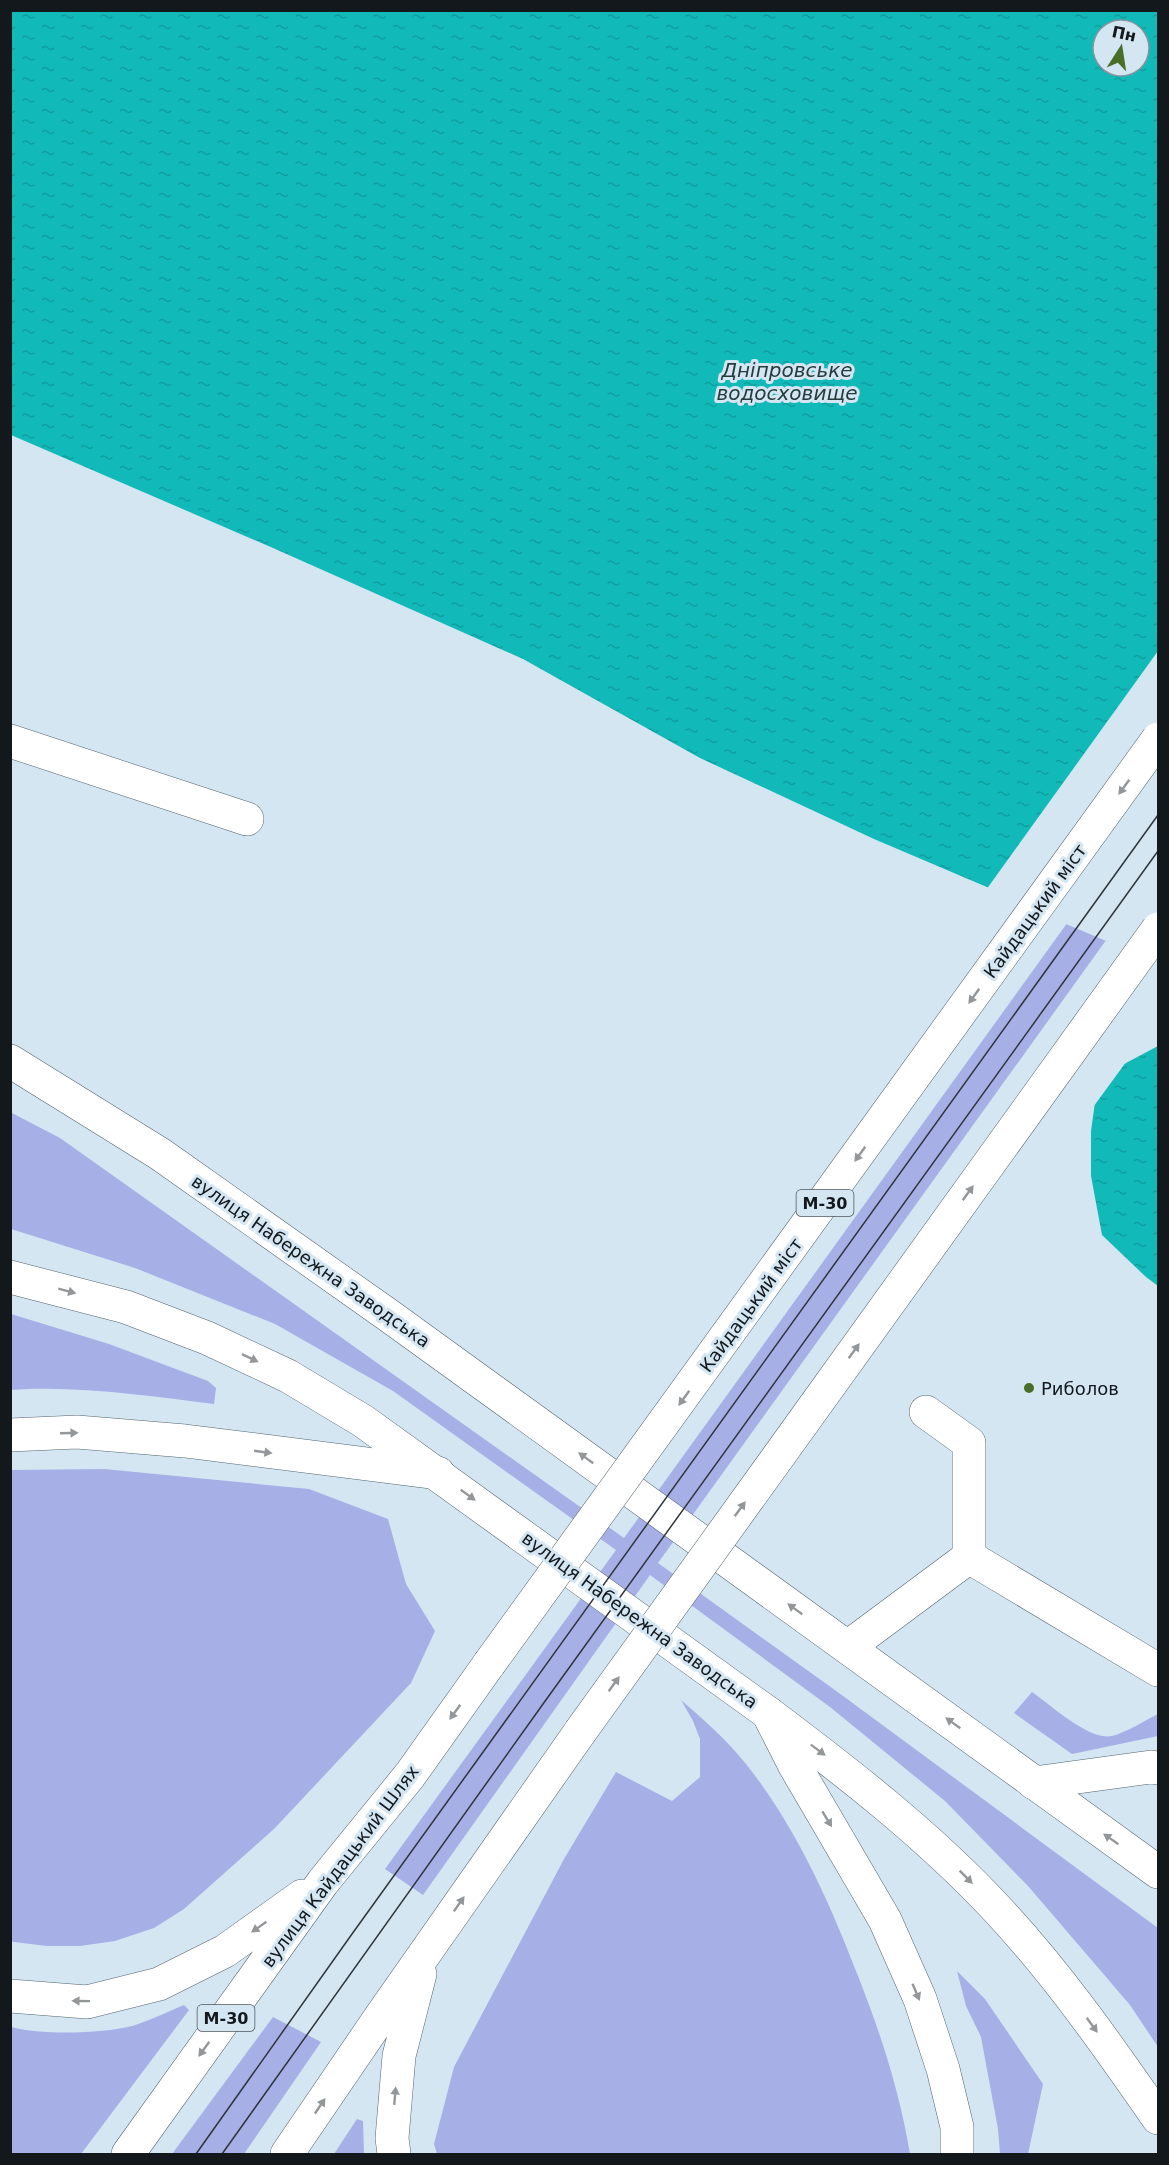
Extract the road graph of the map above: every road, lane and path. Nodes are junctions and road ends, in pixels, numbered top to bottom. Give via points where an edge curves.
1 (1158, 740) edge
2 (10, 741) edge
3 (247, 819) dead end
4 (1158, 929) edge
5 (10, 1061) edge
6 (10, 1277) edge
7 (926, 1412) dead end
8 (10, 1436) edge
9 (438, 1473) junction
10 (969, 1557) junction
11 (848, 1647) junction
12 (489, 1664) joint
13 (1158, 1670) edge
14 (768, 1713) junction
15 (1158, 1768) edge
16 (1034, 1783) junction
17 (1158, 1872) edge
18 (323, 1882) junction
19 (426, 1952) junction
20 (10, 1996) edge
21 (1158, 2118) edge
22 (128, 2154) edge
23 (287, 2154) edge
24 (394, 2154) edge
25 (957, 2154) edge

1 -> 12 main road, Кайдацький міст / М-30, bridge
2 - 3 main road
19 -> 4 main road, bridge
11 -> 5 main road, вулиця Набережна Заводська via 160,1154
6 -> 9 main road, вулиця Набережна Заводська via 126,1307 207,1338 288,1376
7 - 10 main road via 969,1443
8 -> 9 main road via 77,1432 185,1441
9 -> 14 main road, вулиця Набережна Заводська
10 - 11 main road
10 - 13 main road
16 -> 11 main road, вулиця Набережна Заводська
12 -> 18 main road, вулиця Кайдацький Шлях / М-30 via 410,1775
14 -> 21 main road, вулиця Набережна Заводська via 908,1823 997,1909 1091,2023
14 -> 25 main road via 885,1920 920,1999 957,2127
15 - 16 main road
17 -> 16 main road, вулиця Набережна Заводська
18 -> 20 main road via 225,1951 159,1984 87,2002
18 -> 22 main road, вулиця Кайдацький Шлях / М-30
23 -> 19 main road
24 -> 19 main road via 399,2056

